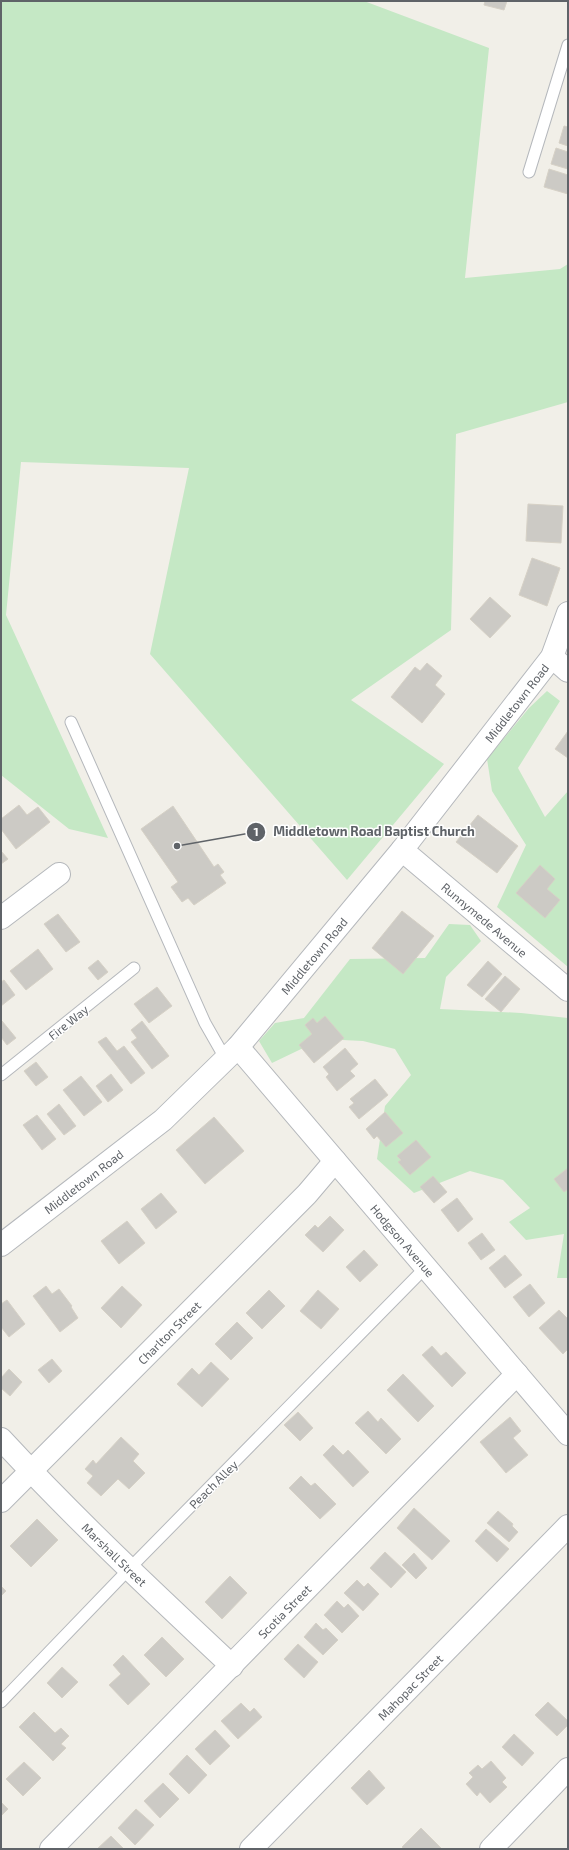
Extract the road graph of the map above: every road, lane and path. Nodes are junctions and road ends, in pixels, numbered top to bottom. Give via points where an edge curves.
1 (568, 45) edge
2 (529, 172) dead end
3 (568, 613) edge
4 (560, 664) edge
5 (71, 722) dead end
6 (402, 850) junction
7 (59, 874) dead end
8 (1, 918) edge
9 (134, 968) dead end
10 (568, 990) edge
11 (232, 1052) junction
12 (1, 1075) edge
13 (335, 1161) junction
14 (1, 1245) edge
15 (426, 1267) junction
16 (517, 1374) junction
17 (568, 1434) edge
18 (1, 1439) edge
19 (30, 1470) junction
20 (1, 1501) edge
21 (568, 1526) edge
22 (129, 1569) junction
23 (232, 1666) junction
24 (1, 1702) edge
25 (567, 1774) edge
26 (51, 1849) edge
27 (251, 1849) edge
28 (491, 1849) edge

1 - 2 lane
3 - 4 street, Middletown Road
4 - 6 street, Middletown Road
5 - 11 lane via 205,1023
6 - 10 street, Runnymede Avenue
6 - 11 street, Middletown Road
7 - 8 street
9 - 12 lane, Fire Way
11 - 13 street, Hodgson Avenue
11 - 14 street, Middletown Road via 163,1120
13 - 15 street, Hodgson Avenue
13 - 19 street, Charlton Street via 307,1194
15 - 16 street, Hodgson Avenue
15 - 22 lane, Peach Alley
16 - 17 street, Hodgson Avenue
16 - 23 street, Scotia Street
18 - 19 street, Marshall Street
19 - 20 street, Charlton Street
19 - 22 street, Marshall Street
21 - 27 street, Mahopac Street
22 - 23 street, Marshall Street
22 - 24 lane, Peach Alley
23 - 26 street, Scotia Street
25 - 28 street

